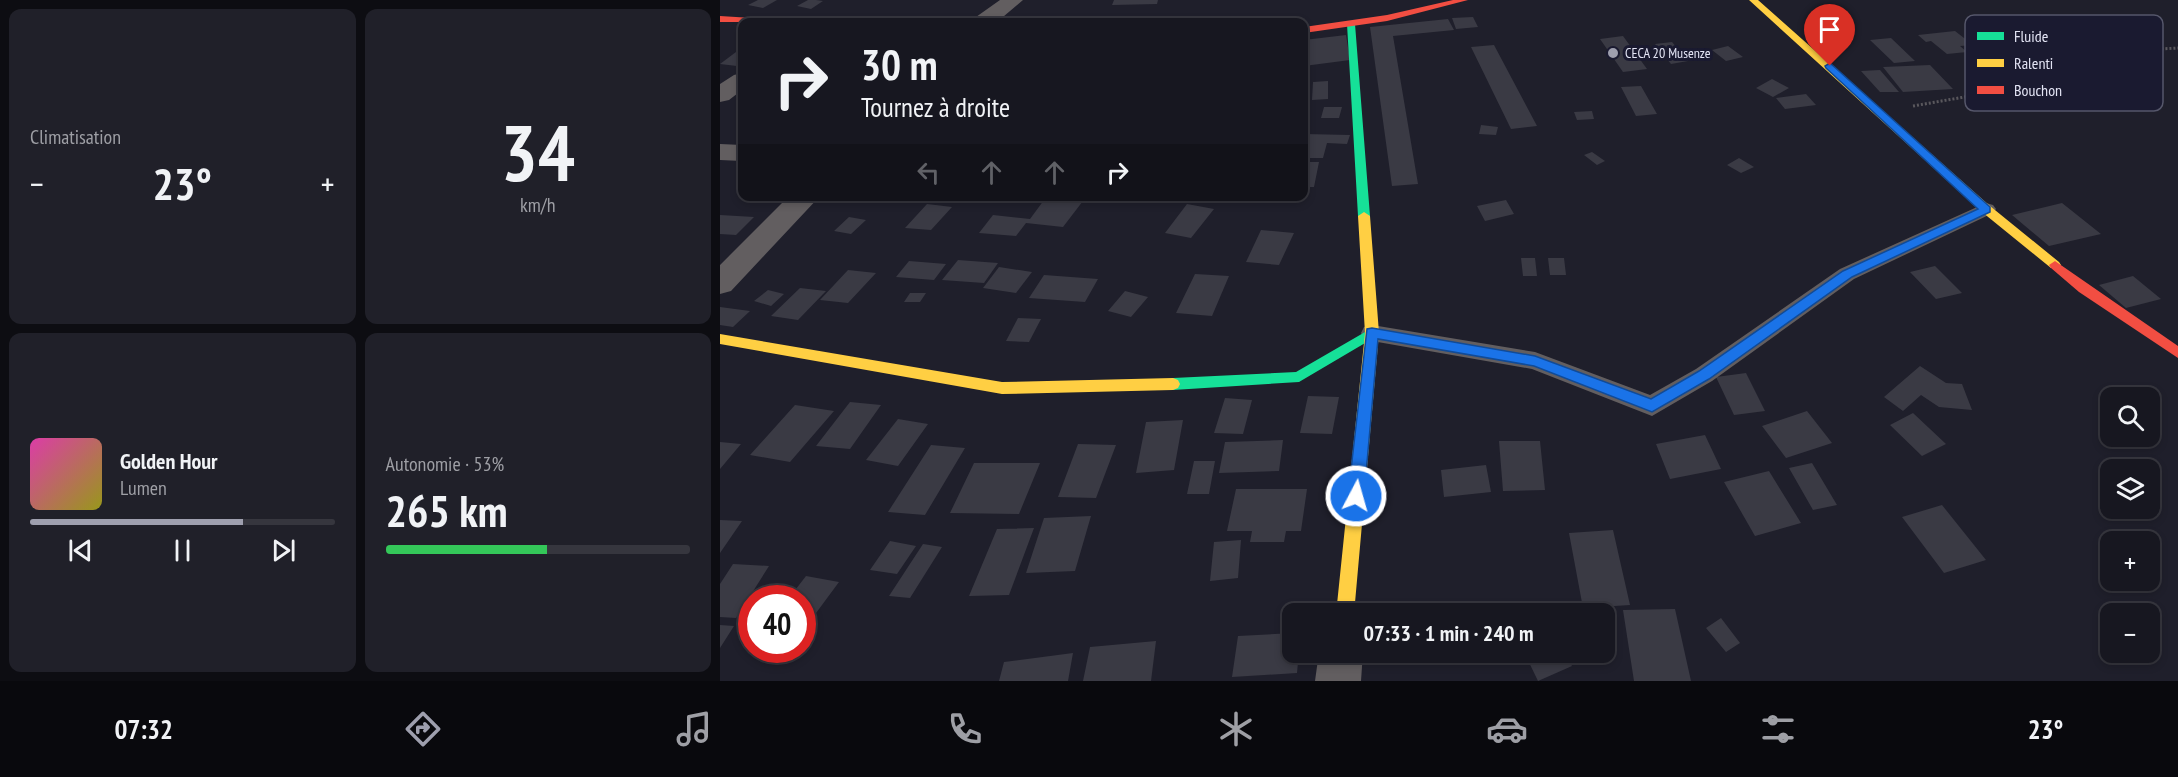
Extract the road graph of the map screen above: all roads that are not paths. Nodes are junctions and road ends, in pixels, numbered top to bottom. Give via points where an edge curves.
1 (1013, 0) edge
2 (1464, 0) edge
3 (1753, 0) edge
4 (989, 18) edge
5 (720, 19) edge
6 (738, 20) edge
7 (1351, 24) junction
8 (1308, 29) edge
9 (738, 83) edge
10 (720, 96) edge
11 (720, 152) edge
12 (738, 153) edge
13 (801, 201) edge
14 (1986, 210) junction
15 (720, 283) edge
16 (1372, 333) junction
17 (720, 339) edge
18 (2178, 353) edge
19 (1346, 603) edge
20 (1340, 663) edge
21 (1338, 681) edge

1 - 4 street
2 - 7 street
3 - 14 street
5 - 6 street
7 - 8 street
7 - 16 street
9 - 10 street
11 - 12 street
13 - 15 street
14 - 16 lane via 1847,274 1704,375 1652,406 1535,361
14 - 18 street via 2084,289
16 - 17 street via 1299,377 1002,388
16 - 19 street
20 - 21 street

